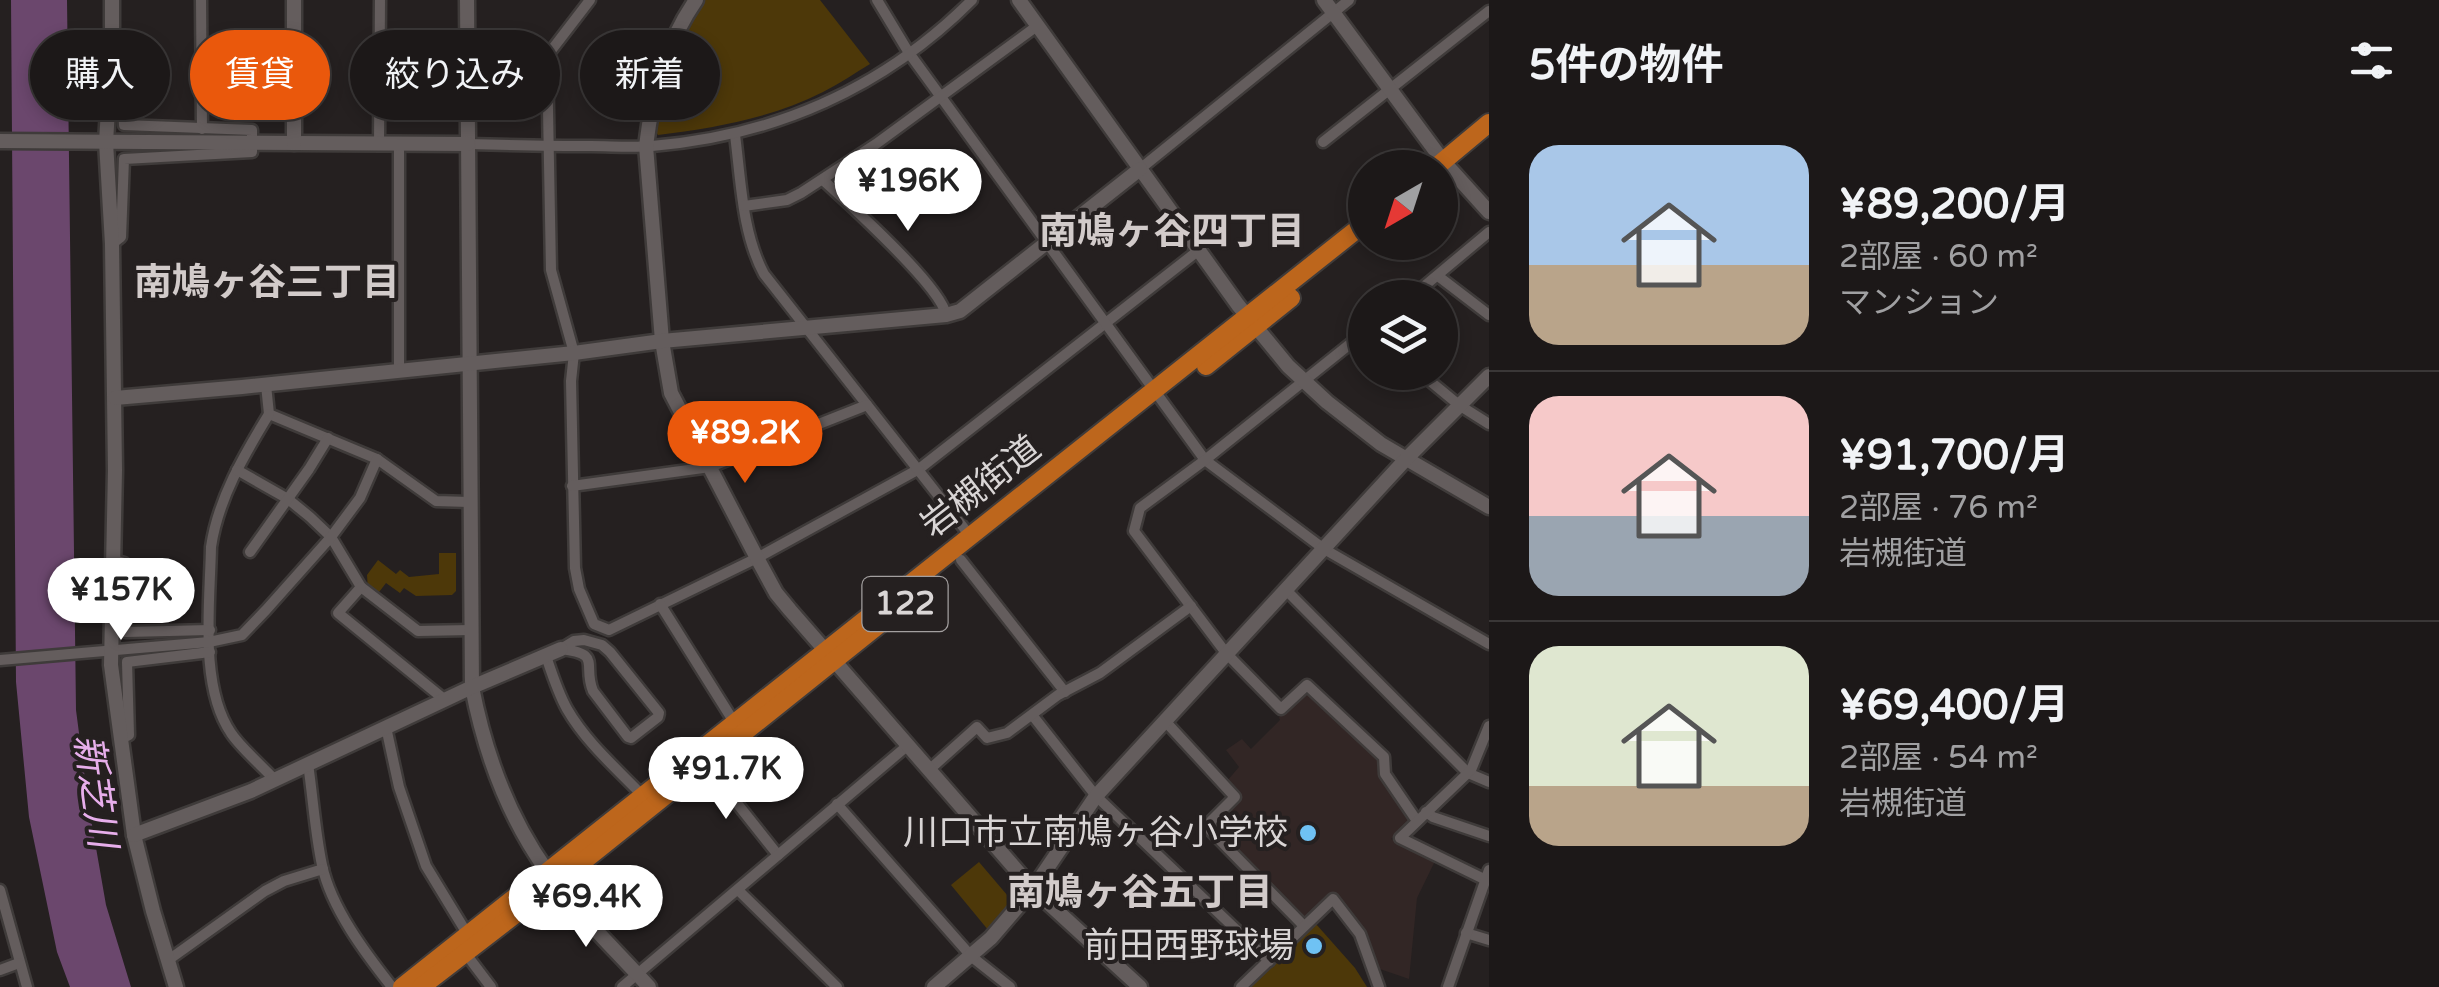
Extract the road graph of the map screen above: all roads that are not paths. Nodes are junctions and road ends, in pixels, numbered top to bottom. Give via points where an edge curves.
1 (112, 0) edge
2 (201, 0) edge
3 (294, 0) edge
4 (380, 0) edge
5 (467, 0) edge
6 (590, 0) edge
7 (696, 0) edge
8 (876, 0) edge
9 (972, 0) edge
10 (1020, 0) edge
11 (1349, 0) edge
12 (1328, 6) edge
13 (1489, 11) edge
14 (1038, 26) junction
15 (112, 30) edge
16 (909, 53) junction
17 (1390, 90) junction
18 (942, 96) junction
19 (104, 120) edge
20 (124, 120) edge
21 (1489, 123) edge
22 (202, 128) junction
23 (736, 134) junction
24 (1489, 138) edge
25 (0, 140) edge
26 (102, 142) junction
27 (252, 142) junction
28 (1324, 142) dead end
29 (294, 143) junction
30 (379, 144) junction
31 (399, 144) junction
32 (468, 144) junction
33 (548, 146) junction
34 (646, 146) junction
35 (1429, 150) edge
36 (1458, 153) edge
37 (1458, 158) edge
38 (1140, 169) junction
39 (824, 180) junction
40 (1458, 184) edge
41 (744, 206) junction
42 (1489, 212) edge
43 (1489, 232) edge
44 (1348, 238) edge
45 (1046, 243) junction
46 (112, 244) junction
47 (1199, 250) junction
48 (1348, 251) edge
49 (1438, 276) junction
50 (1433, 280) edge
51 (946, 315) junction
52 (1489, 316) edge
53 (1252, 322) junction
54 (1106, 325) junction
55 (804, 328) junction
56 (662, 341) junction
57 (1348, 346) edge
58 (574, 352) junction
59 (469, 362) junction
60 (399, 370) junction
61 (1489, 376) edge
62 (1304, 381) junction
63 (266, 384) junction
64 (1441, 390) edge
65 (1158, 397) junction
66 (115, 398) junction
67 (867, 405) junction
68 (1460, 405) junction
69 (269, 414) junction
70 (1489, 424) edge
71 (328, 438) junction
72 (377, 459) junction
73 (1205, 460) junction
74 (1406, 460) junction
75 (710, 467) junction
76 (919, 469) junction
77 (237, 470) junction
78 (572, 486) junction
79 (288, 498) junction
80 (469, 502) junction
81 (1489, 507) edge
82 (971, 536) junction
83 (331, 537) junction
84 (1324, 548) junction
85 (250, 552) dead end
86 (757, 558) junction
87 (114, 560) junction
88 (960, 560) junction
89 (360, 587) junction
90 (1286, 590) junction
91 (660, 604) junction
92 (1191, 606) junction
93 (471, 630) junction
94 (210, 641) junction
95 (1489, 644) edge
96 (110, 649) junction
97 (561, 649) junction
98 (610, 652) junction
99 (1226, 653) junction
100 (546, 656) junction
101 (829, 657) junction
102 (0, 660) edge
103 (590, 662) junction
104 (472, 687) junction
105 (1064, 692) junction
106 (444, 700) junction
107 (1033, 716) junction
108 (1166, 721) junction
109 (734, 722) junction
110 (1489, 726) edge
111 (386, 727) junction
112 (120, 740) junction
113 (907, 746) junction
114 (705, 763) junction
115 (308, 764) junction
116 (929, 770) junction
117 (1468, 773) junction
118 (274, 779) junction
119 (1489, 782) edge
120 (642, 795) junction
121 (1096, 796) junction
122 (838, 804) junction
123 (1426, 812) junction
124 (1416, 821) junction
125 (134, 836) junction
126 (1489, 836) edge
127 (778, 855) junction
128 (323, 869) junction
129 (1487, 875) edge
130 (551, 877) junction
131 (1033, 889) junction
132 (0, 890) edge
133 (738, 890) junction
134 (1304, 926) junction
135 (1466, 933) junction
136 (1489, 940) edge
137 (467, 944) junction
138 (972, 956) junction
139 (1269, 960) junction
140 (167, 961) junction
141 (19, 963) junction
142 (0, 970) edge
143 (637, 974) junction
144 (27, 987) edge
145 (176, 987) edge
146 (392, 987) edge
147 (402, 987) edge
148 (422, 987) edge
149 (491, 987) edge
150 (622, 987) edge
151 (649, 987) edge
152 (837, 987) edge
153 (934, 987) edge
154 (1010, 987) edge
155 (1140, 987) edge
156 (1241, 987) edge
157 (1379, 987) edge
158 (1449, 987) edge

1 - 15 street
2 - 22 street
3 - 29 street
4 - 30 street
5 - 32 street
6 - 33 street via 546,56
7 - 34 street via 666,58
8 - 16 street
9 - 16 street
10 - 14 street
11 - 12 street
12 - 17 street
12 - 38 street
13 - 17 street
14 - 18 street
14 - 38 street
16 - 18 street
16 - 23 street via 838,96
17 - 28 street
17 - 35 street
18 - 39 street
18 - 45 street
19 - 26 street
20 - 22 street
21 - 36 highway
22 - 27 street via 252,130
23 - 34 street
23 - 41 street
24 - 37 highway
25 - 26 street
26 - 27 street
26 - 46 street
27 - 29 street
27 - 46 street via 252,152 124,159 121,237
29 - 30 street
30 - 31 street
31 - 32 street
31 - 60 street
32 - 33 street
32 - 59 street
33 - 34 street
33 - 58 street via 551,270
34 - 56 street
38 - 45 street
38 - 47 street
39 - 41 street via 788,200
39 - 51 street via 906,260
40 - 42 street
41 - 55 street via 754,255
43 - 49 street
44 - 53 highway, 岩槻街道 / 122
45 - 51 street via 960,312
45 - 54 street
46 - 66 street
47 - 53 street
47 - 54 street
48 - 53 highway, 岩槻街道 / 122
49 - 50 street
49 - 52 street
51 - 55 street
53 - 62 street
53 - 65 highway, 岩槻街道 / 122
54 - 65 street
54 - 76 street
55 - 56 street
55 - 67 street
56 - 58 street
56 - 75 street via 671,393
57 - 62 street
58 - 59 street
58 - 78 street
59 - 60 street
59 - 80 street
60 - 63 street
61 - 68 street
62 - 73 street
62 - 74 street
63 - 66 street
63 - 69 street
64 - 68 street
65 - 73 street
65 - 82 highway, 岩槻街道 / 122
65 - 88 highway, 岩槻街道 / 122
66 - 87 street
67 - 75 street
67 - 76 street
68 - 70 street
68 - 74 street
69 - 71 street
69 - 77 street
71 - 72 street
71 - 79 street
72 - 80 street via 436,501
72 - 83 street via 360,498
73 - 84 street
73 - 92 street via 1140,508 1134,531
74 - 81 street
74 - 84 street
75 - 78 street
75 - 86 street
76 - 82 street
76 - 86 street
77 - 79 street
77 - 94 street via 213,533
78 - 91 street via 575,568 594,624 609,630
79 - 83 street
79 - 85 street
80 - 93 street
82 - 101 highway, 岩槻街道 / 122
83 - 89 street
83 - 94 street via 242,635
84 - 90 street
84 - 95 street
86 - 91 street
86 - 101 street
87 - 94 street via 124,563 126,632
87 - 96 street
88 - 101 highway, 岩槻街道 / 122
88 - 105 street
89 - 93 street via 418,631
89 - 106 street via 338,613
90 - 99 street
90 - 117 street
91 - 109 street
92 - 99 street
92 - 105 street
93 - 104 street
94 - 96 street
94 - 112 street via 127,662 130,736
94 - 118 street via 221,715
96 - 102 street
96 - 112 street
97 - 98 street via 584,640
97 - 100 street
97 - 103 street
98 - 103 street
98 - 103 street via 659,713 632,738 592,691
99 - 108 street
99 - 124 street via 1281,709 1307,684 1384,757 1384,774
100 - 104 street
100 - 120 street via 574,720
101 - 109 highway, 岩槻街道 / 122
101 - 113 street
101 - 114 highway, 岩槻街道 / 122
104 - 106 street
104 - 130 street via 499,784
105 - 107 street
106 - 111 street
107 - 116 street via 987,738 977,727
107 - 121 street
108 - 121 street
108 - 134 street via 1235,797 1210,830
109 - 120 highway, 岩槻街道 / 122
110 - 117 street
111 - 115 street
111 - 137 street via 398,788 426,866
112 - 125 street
113 - 116 street
113 - 122 street
114 - 127 street
114 - 130 highway, 岩槻街道 / 122
115 - 118 street
115 - 128 street
116 - 131 street
117 - 119 street
117 - 123 street
118 - 125 street
120 - 130 highway, 岩槻街道 / 122
121 - 131 street
121 - 139 street
122 - 127 street
122 - 138 street
123 - 124 street
123 - 126 street
124 - 129 street via 1400,838
125 - 140 street
127 - 133 street
128 - 140 street via 266,891
128 - 146 street via 342,916
129 - 135 street
130 - 137 highway, 岩槻街道 / 122
130 - 143 street
131 - 138 street
131 - 155 street
132 - 141 street
133 - 143 street
133 - 152 street
134 - 139 street
134 - 157 street via 1333,899 1360,934
135 - 136 street
135 - 158 street
137 - 147 highway, 岩槻街道 / 122
137 - 148 highway, 岩槻街道 / 122
137 - 149 street
138 - 153 street
138 - 154 street
139 - 156 street
140 - 145 street
141 - 142 street
141 - 144 street
143 - 150 street
143 - 151 street

